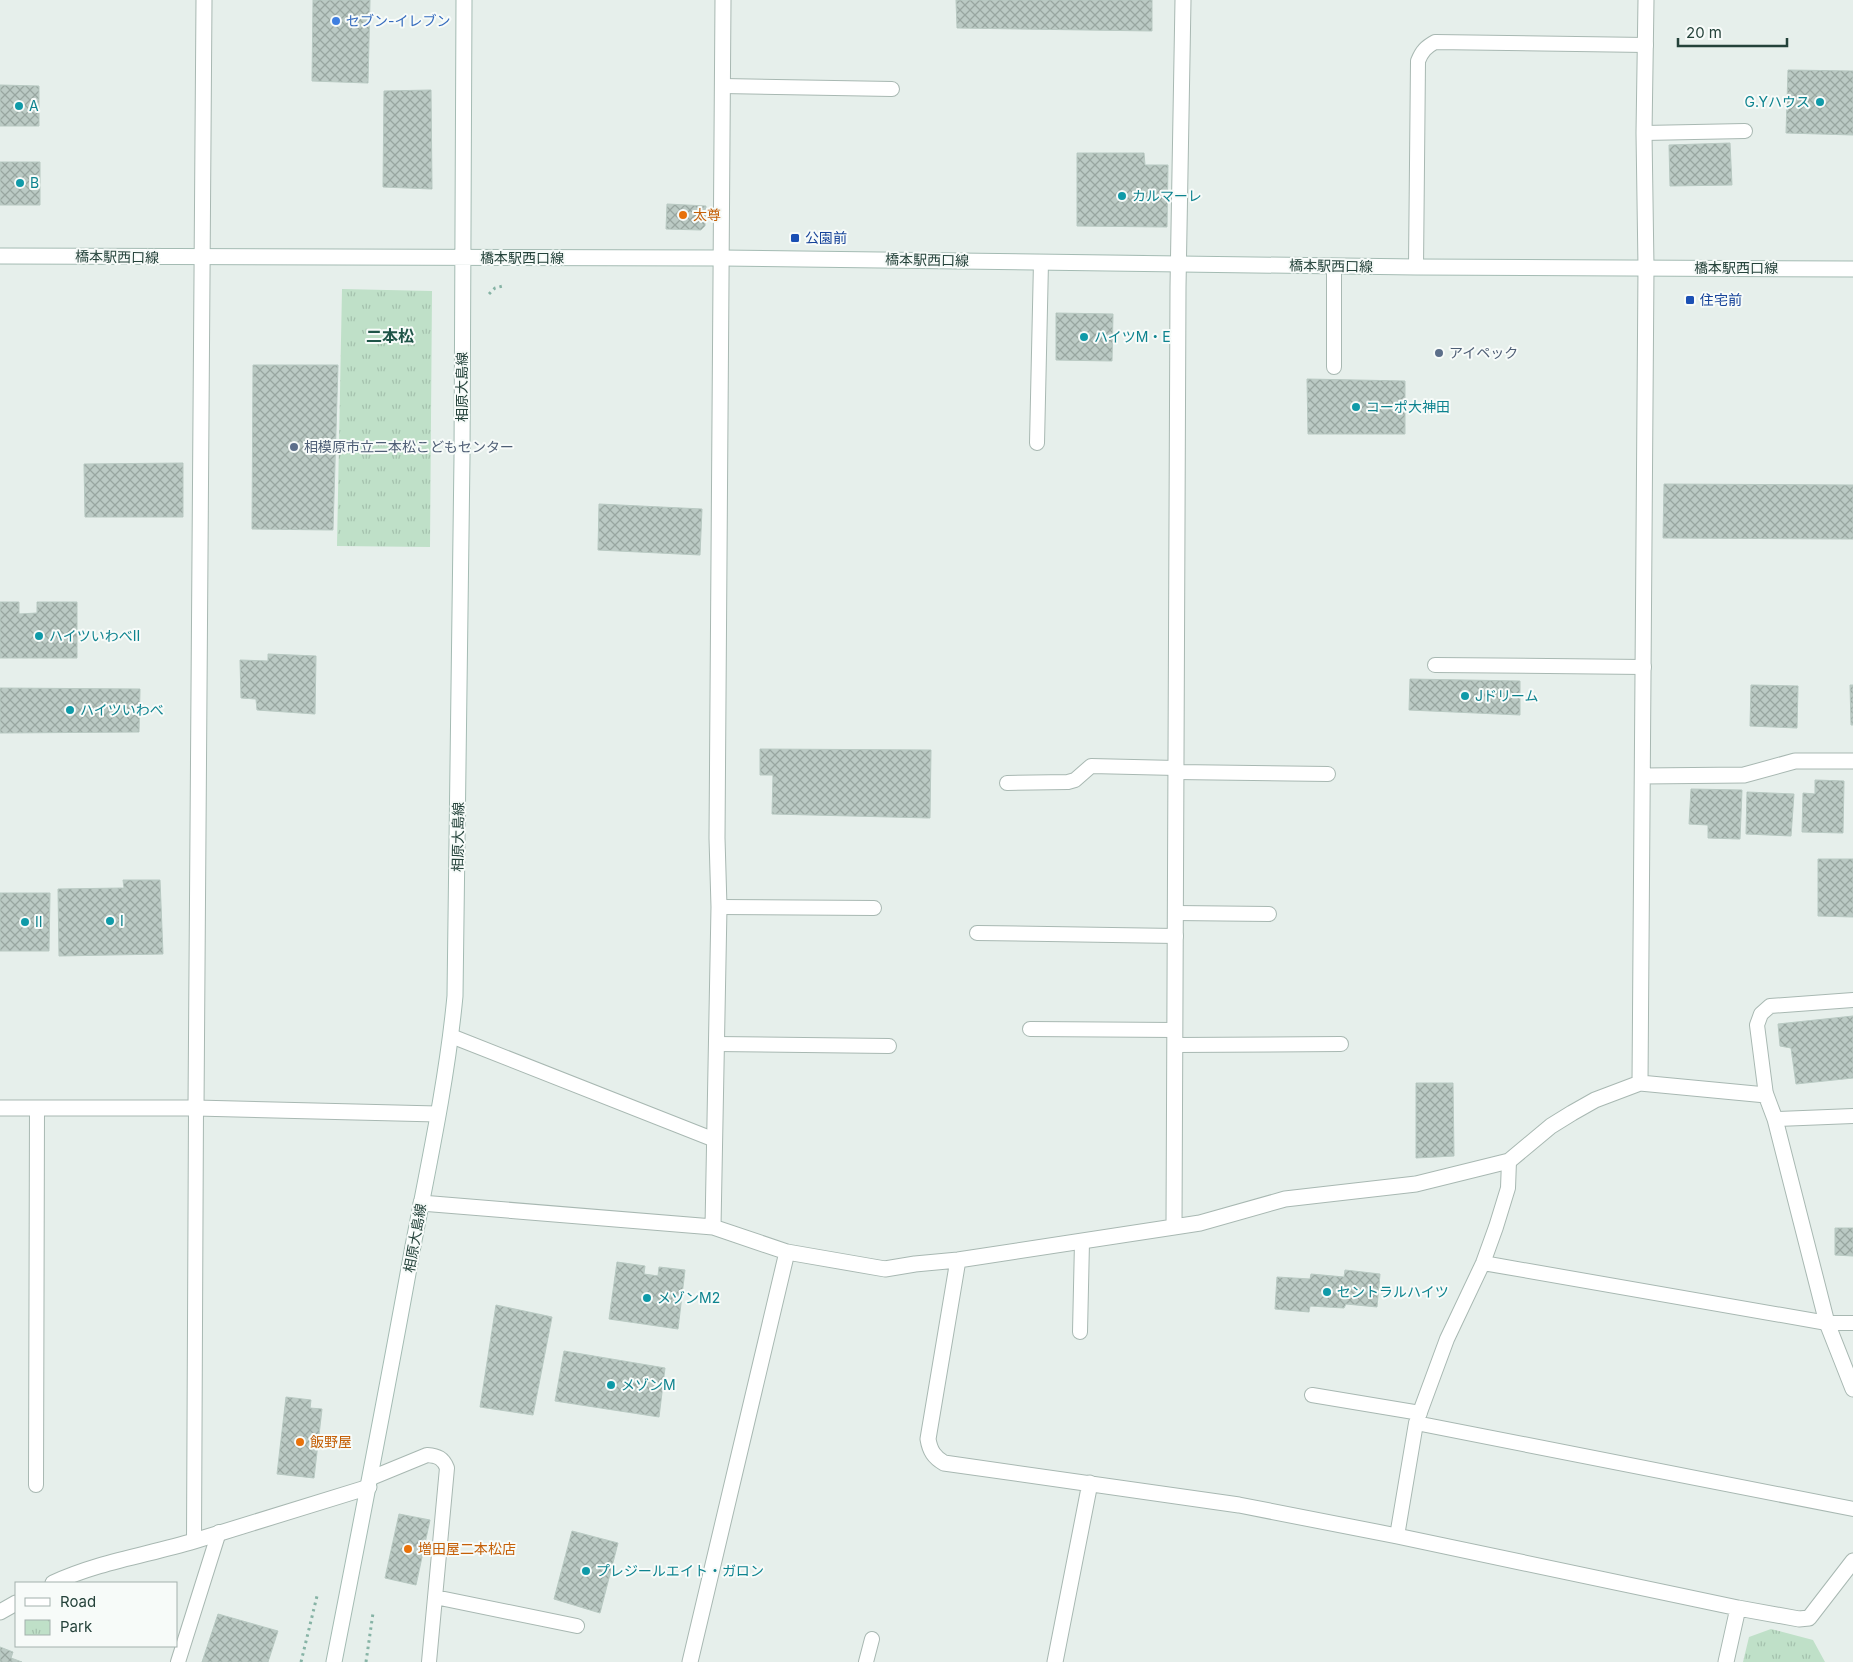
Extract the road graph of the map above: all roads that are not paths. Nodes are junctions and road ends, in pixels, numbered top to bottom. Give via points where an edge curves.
1 (204, 0) edge
2 (464, 0) edge
3 (724, 0) edge
4 (1183, 0) edge
5 (1646, 0) edge
6 (1646, 45) junction
7 (723, 86) junction
8 (892, 89) dead end
9 (1744, 131) dead end
10 (1644, 133) junction
11 (0, 256) edge
12 (202, 258) junction
13 (463, 258) junction
14 (722, 258) junction
15 (1041, 262) junction
16 (1178, 264) junction
17 (1334, 266) junction
18 (1416, 267) junction
19 (1646, 267) junction
20 (1853, 269) edge
21 (1334, 367) dead end
22 (1037, 443) dead end
23 (1435, 666) dead end
24 (1644, 667) junction
25 (1853, 761) edge
26 (1177, 770) junction
27 (1328, 774) dead end
28 (1644, 776) junction
29 (1007, 783) dead end
30 (719, 907) junction
31 (874, 908) dead end
32 (1176, 913) junction
33 (1269, 914) dead end
34 (977, 933) dead end
35 (1176, 936) junction
36 (1853, 1000) edge
37 (1030, 1028) dead end
38 (1175, 1030) junction
39 (451, 1036) junction
40 (716, 1044) junction
41 (1341, 1044) dead end
42 (889, 1046) dead end
43 (1176, 1046) junction
44 (1640, 1083) junction
45 (1766, 1095) junction
46 (0, 1108) edge
47 (37, 1108) junction
48 (196, 1108) junction
49 (437, 1114) junction
50 (1853, 1116) edge
51 (1775, 1119) junction
52 (716, 1140) junction
53 (1509, 1161) junction
54 (421, 1203) junction
55 (713, 1228) junction
56 (1174, 1228) junction
57 (1082, 1242) junction
58 (787, 1252) junction
59 (958, 1260) junction
60 (1483, 1263) junction
61 (1826, 1323) junction
62 (1853, 1323) edge
63 (1080, 1332) dead end
64 (1853, 1389) edge
65 (1312, 1395) dead end
66 (1418, 1418) junction
67 (370, 1482) junction
68 (1090, 1483) junction
69 (36, 1486) dead end
70 (1853, 1509) edge
71 (219, 1532) junction
72 (1397, 1536) junction
73 (194, 1541) junction
74 (1853, 1561) edge
75 (55, 1582) edge
76 (435, 1597) junction
77 (15, 1604) edge
78 (1738, 1608) junction
79 (0, 1612) edge
80 (577, 1626) dead end
81 (872, 1639) dead end
82 (178, 1662) edge
83 (334, 1662) edge
84 (429, 1662) edge
85 (690, 1662) edge
86 (866, 1662) edge
87 (1055, 1662) edge
88 (1726, 1662) edge

1 - 12 street
2 - 13 street, 相原大島線
3 - 7 street
4 - 16 street
5 - 6 street
6 - 10 street
6 - 18 lane via 1435,42 1427,47 1418,61
7 - 8 lane
7 - 14 street
9 - 10 lane
10 - 19 street
11 - 12 street, 橋本駅西口線
12 - 13 street, 橋本駅西口線
12 - 48 street
13 - 14 street, 橋本駅西口線
13 - 39 street, 相原大島線 via 456,956
14 - 15 street, 橋本駅西口線
14 - 30 street
15 - 16 street, 橋本駅西口線
15 - 22 lane
16 - 17 street, 橋本駅西口線
16 - 26 street
17 - 18 street, 橋本駅西口線
17 - 21 lane
18 - 19 street, 橋本駅西口線
19 - 20 street, 橋本駅西口線
19 - 24 street
23 - 24 lane
24 - 28 street
25 - 28 street via 1795,760 1744,775
26 - 27 lane
26 - 29 lane via 1092,766 1068,782
26 - 32 street
28 - 44 street
30 - 31 lane
30 - 40 street
32 - 33 lane
32 - 35 street
34 - 35 lane
35 - 38 street
36 - 45 lane via 1770,1006 1761,1014 1758,1025
37 - 38 lane
38 - 43 street
39 - 49 street, 相原大島線
39 - 52 lane
40 - 42 lane
40 - 52 street
41 - 43 lane
43 - 56 street
44 - 45 street
44 - 53 street via 1572,1112
45 - 51 street
46 - 47 street
47 - 48 street
47 - 69 lane
48 - 49 street
48 - 73 lane
49 - 54 street, 相原大島線
50 - 51 lane
51 - 61 street
52 - 55 street
53 - 56 street via 1416,1184 1285,1199
53 - 60 lane via 1508,1188
54 - 55 street
54 - 67 street, 相原大島線
55 - 58 street
56 - 57 street
57 - 59 street
57 - 63 lane
58 - 59 street via 885,1269
58 - 85 street
59 - 68 street via 928,1439 930,1449 944,1463
60 - 61 lane
60 - 66 lane via 1447,1339
61 - 62 lane
61 - 64 street
65 - 66 lane
66 - 70 lane
66 - 72 lane
67 - 71 street
67 - 76 lane via 427,1455 444,1460 447,1468
67 - 83 street, 相原大島線
68 - 72 street via 1239,1505
68 - 87 street
71 - 73 street
71 - 82 lane
72 - 78 street
73 - 75 street via 106,1563
74 - 78 street via 1809,1618
76 - 80 lane
76 - 84 lane
77 - 79 street
78 - 88 street
81 - 86 lane

